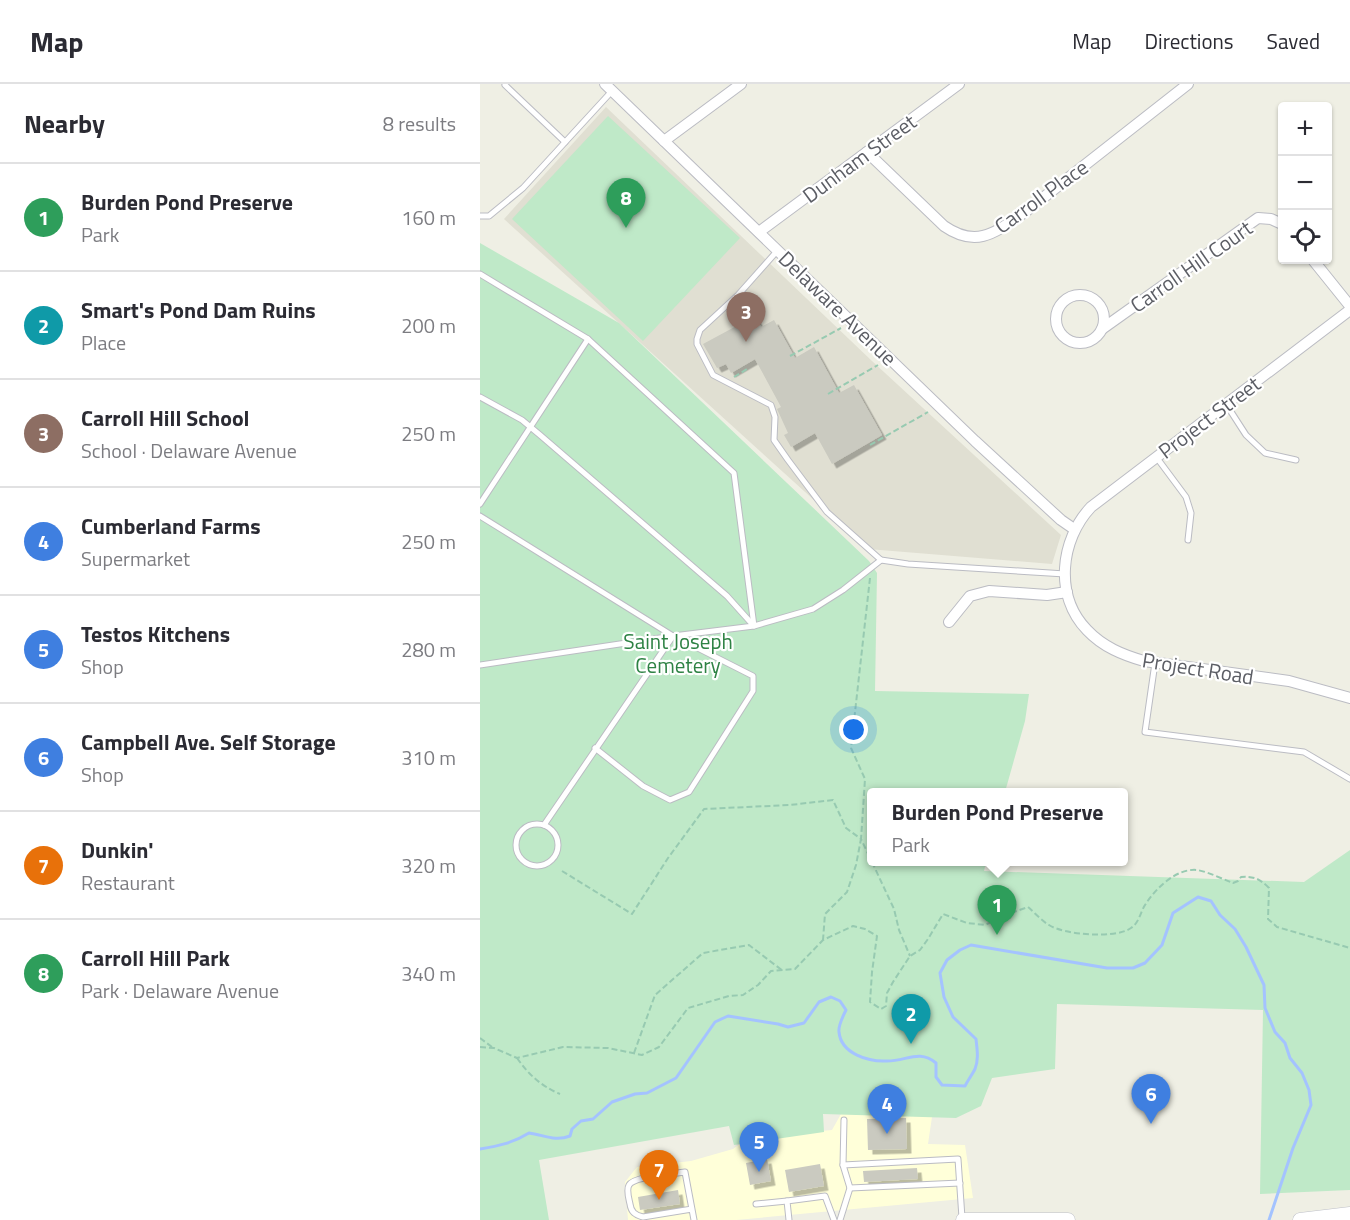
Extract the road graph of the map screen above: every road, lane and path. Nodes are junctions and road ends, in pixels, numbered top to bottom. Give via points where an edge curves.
1 (741, 84) edge
2 (959, 84) edge
3 (1188, 84) edge
4 (505, 86) dead end
5 (608, 88) edge
6 (664, 141) junction
7 (565, 142) junction
8 (867, 152) junction
9 (480, 216) edge
10 (1278, 222) edge
11 (759, 232) junction
12 (778, 250) junction
13 (1316, 264) edge
14 (480, 273) edge
15 (1350, 306) edge
16 (1350, 310) edge
17 (841, 328) dead end
18 (1102, 329) junction
19 (588, 339) junction
20 (790, 356) dead end
21 (878, 365) dead end
22 (747, 369) dead end
23 (725, 383) junction
24 (828, 394) dead end
25 (480, 397) edge
26 (1226, 404) junction
27 (928, 412) dead end
28 (530, 428) junction
29 (870, 445) dead end
30 (1156, 456) junction
31 (1296, 459) dead end
32 (480, 504) edge
33 (480, 516) edge
34 (1074, 529) junction
35 (1188, 540) dead end
36 (880, 560) junction
37 (872, 567) junction
38 (1065, 574) junction
39 (1067, 592) junction
40 (949, 622) dead end
41 (754, 626) junction
42 (673, 636) junction
43 (1155, 663) junction
44 (480, 665) edge
45 (1350, 698) edge
46 (595, 748) junction
47 (1350, 779) edge
48 (544, 825) junction
49 (861, 839) junction
50 (867, 852) edge
51 (873, 866) edge
52 (562, 871) dead end
53 (823, 940) junction
54 (1350, 948) edge
55 (910, 956) junction
56 (783, 970) junction
57 (480, 1038) edge
58 (480, 1047) edge
59 (494, 1048) junction
60 (634, 1053) junction
61 (517, 1058) junction
62 (560, 1094) dead end
63 (844, 1120) dead end
64 (843, 1165) junction
65 (960, 1183) junction
66 (849, 1188) junction
67 (787, 1201) junction
68 (756, 1204) dead end
69 (692, 1209) junction
70 (1350, 1214) edge
71 (694, 1220) edge
72 (789, 1220) edge
73 (834, 1220) edge
74 (840, 1220) edge
75 (963, 1220) edge
76 (969, 1220) edge
77 (1068, 1220) edge
78 (1300, 1220) edge

1 - 6 street
2 - 8 street, Dunham Street
3 - 8 street, Carroll Place via 1025,212 998,231 972,239 944,226
4 - 7 lane
5 - 6 street, Delaware Avenue
5 - 7 lane
6 - 11 street, Delaware Avenue
7 - 9 lane via 523,188 489,216
8 - 11 street, Dunham Street
10 - 18 street, Carroll Hill Court via 1258,218
11 - 12 street, Delaware Avenue
12 - 23 lane via 698,333 697,344 713,375
12 - 34 street, Delaware Avenue via 984,449
13 - 15 street
14 - 19 lane
16 - 26 street, Project Street
17 - 20 path
18 - 18 street, Carroll Hill Court via 1098,336 1084,343 1068,340 1055,321 1059,306 1072,295 1095,299 1104,313
19 - 28 lane
19 - 41 lane via 734,473
21 - 24 path
22 - 23 path
23 - 36 lane via 771,405 774,440 788,460 827,512
25 - 28 lane
26 - 30 street, Project Street
26 - 31 lane via 1256,446 1265,453
27 - 29 path
28 - 32 lane
28 - 41 lane via 728,596
30 - 34 street, Project Street via 1091,507
30 - 35 lane via 1186,497 1191,513
33 - 42 lane
34 - 38 street, Project Road via 1066,551
36 - 37 lane
36 - 38 lane
37 - 41 lane via 813,609
37 - 49 path via 851,748 865,779
38 - 39 street, Project Road
39 - 40 street via 1047,595 989,591 970,596
39 - 43 street, Project Road via 1078,619 1096,639 1124,655
41 - 42 lane
42 - 44 lane
42 - 46 lane
42 - 46 lane via 753,676 753,691 689,792 670,800 643,786
43 - 45 street, Project Road via 1289,681
43 - 47 lane via 1145,732 1304,752
46 - 48 lane
48 - 48 lane via 558,839 557,852 542,866 529,865 518,855 515,841 530,824
49 - 50 path
49 - 52 path via 846,828 833,801 704,808 632,914
49 - 53 path via 848,892 825,914
51 - 55 path
53 - 55 path via 853,926 877,936 870,1002 881,1009 886,1006 886,993
53 - 56 path via 795,969
54 - 55 path via 1277,927 1268,919 1269,888 1253,876 1241,877 1233,883 1198,870 1166,882 1150,898 1131,929 1119,933 1083,934 1051,927 1028,907 985,925 943,914 920,950
56 - 60 path via 771,971 743,995 688,1008 659,1047 642,1055
56 - 60 path via 749,945 704,953 656,995
57 - 59 path
58 - 59 path
59 - 61 path
60 - 61 path via 563,1047
61 - 62 path via 545,1088
63 - 64 lane
64 - 65 lane via 896,1166 958,1159
64 - 66 lane
65 - 66 lane via 906,1182
65 - 75 lane
66 - 74 lane
67 - 68 lane
67 - 72 lane
67 - 73 lane via 825,1196
69 - 69 lane via 637,1215 630,1208 628,1189 632,1182 685,1173
69 - 71 lane
70 - 78 street
75 - 76 street
76 - 77 street

